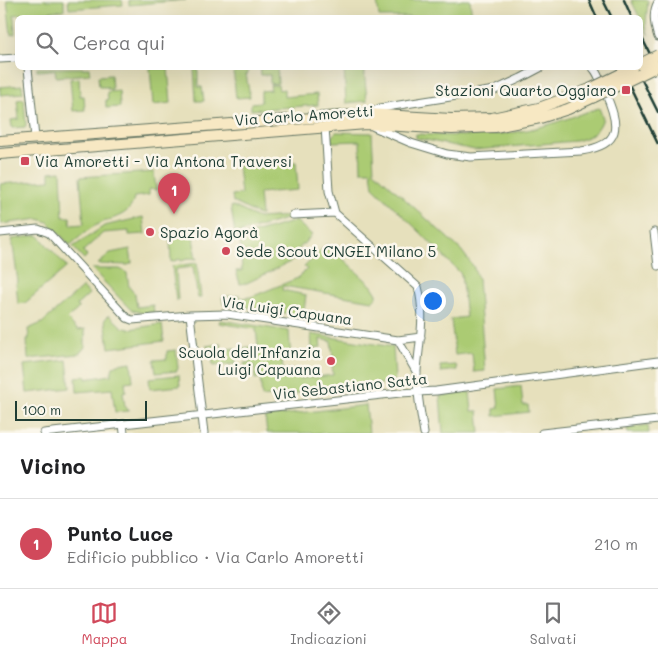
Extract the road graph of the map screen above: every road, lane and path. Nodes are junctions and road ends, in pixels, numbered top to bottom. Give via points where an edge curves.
1 (658, 2) edge
2 (658, 37) edge
3 (658, 55) edge
4 (15, 58) edge
5 (0, 59) edge
6 (643, 62) edge
7 (658, 66) edge
8 (28, 70) edge
9 (536, 70) edge
10 (594, 70) edge
11 (630, 70) edge
12 (592, 93) junction
13 (366, 119) junction
14 (325, 126) junction
15 (35, 138) junction
16 (0, 141) edge
17 (0, 154) edge
18 (336, 213) junction
19 (293, 215) dead end
20 (654, 232) dead end
21 (0, 233) edge
22 (658, 266) edge
23 (190, 315) junction
24 (421, 338) junction
25 (398, 340) junction
26 (658, 361) edge
27 (417, 374) junction
28 (419, 392) junction
29 (203, 416) junction
30 (658, 420) edge
31 (123, 424) junction
32 (44, 433) edge
33 (124, 433) edge
34 (204, 433) edge
35 (424, 433) edge
36 (542, 433) edge

1 - 2 street via 654,19
3 - 6 street, bridge
4 - 5 street
7 - 12 street, Via Carlo Amoretti, bridge
8 - 15 street
9 - 13 street, Via Carlo Amoretti via 495,90 380,108
10 - 13 street via 615,120 611,139 596,149 471,157 447,154 412,143
11 - 12 street, Via Carlo Amoretti, bridge
12 - 13 street, Via Carlo Amoretti via 492,118
13 - 14 street, Via Carlo Amoretti
13 - 15 street, Via Carlo Amoretti
14 - 17 street, Via Carlo Amoretti
14 - 18 street via 329,191
15 - 16 street, Via Carlo Amoretti
18 - 19 street
18 - 24 street via 418,287
20 - 22 street
21 - 23 street, Via Luigi Capuana via 38,229 49,233 127,318
23 - 25 street, Via Luigi Capuana via 234,314
23 - 29 street
24 - 25 street, Via Luigi Capuana
24 - 27 street
25 - 27 street
26 - 28 street, Via Sebastiano Satta
27 - 28 street
28 - 29 street, Via Sebastiano Satta
28 - 35 street
29 - 31 street, Via Sebastiano Satta
29 - 34 street
30 - 36 street
31 - 32 street, Via Sebastiano Satta
31 - 33 street

